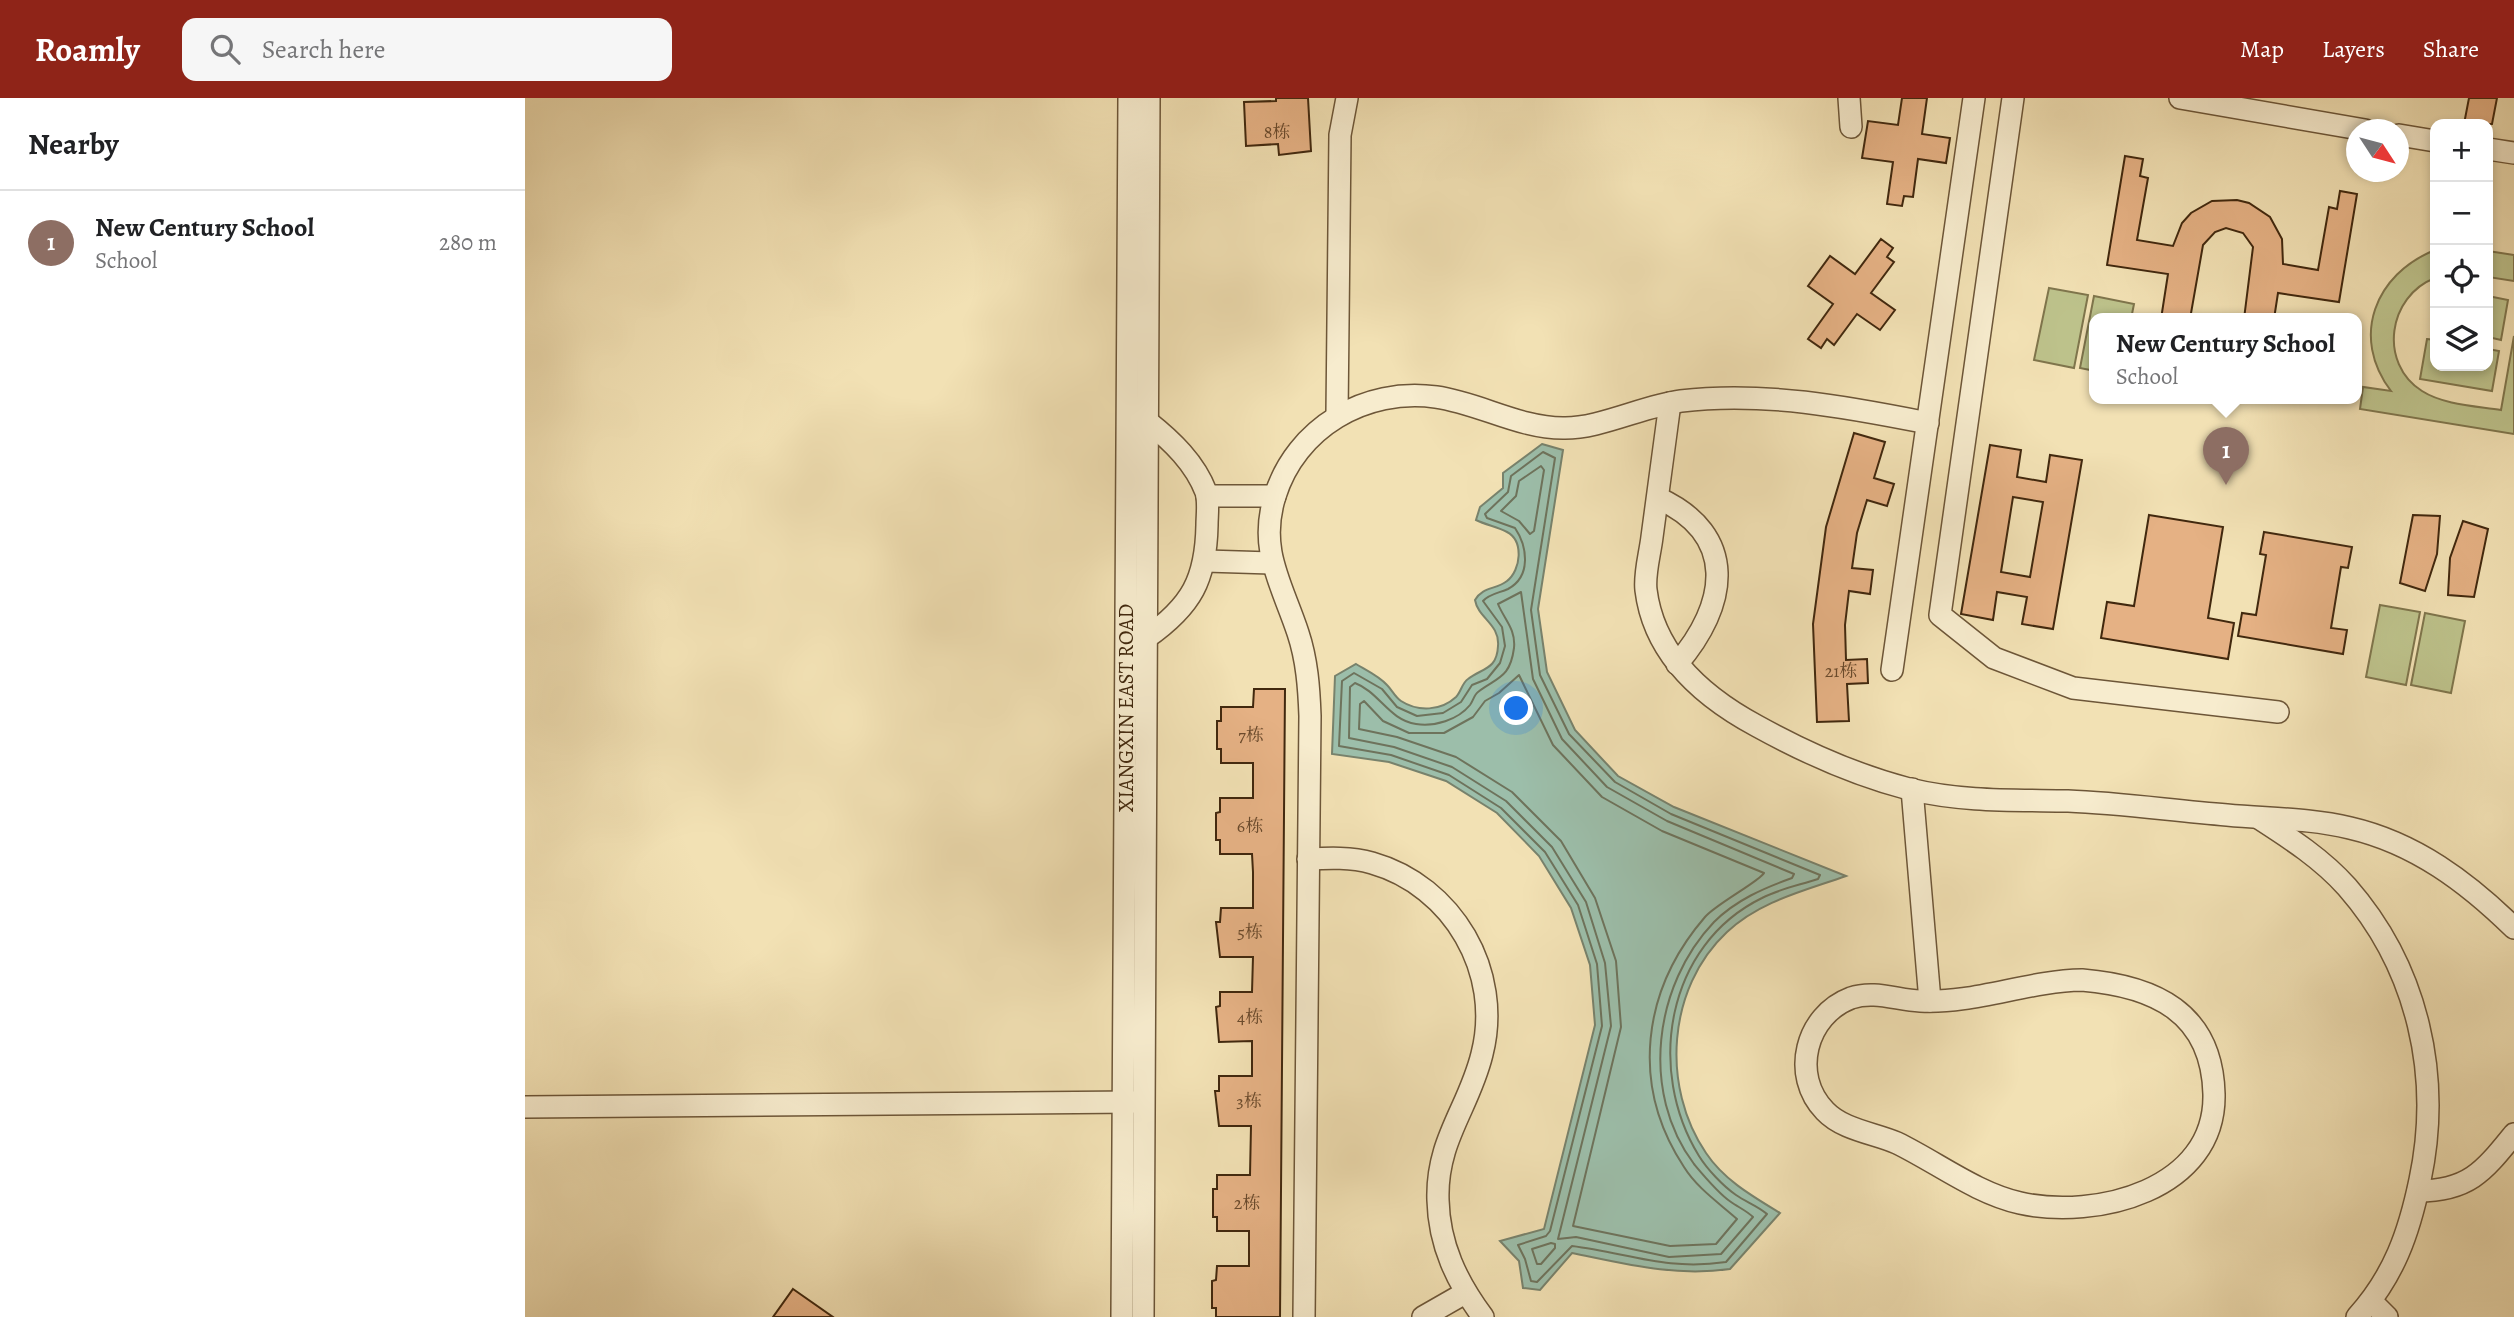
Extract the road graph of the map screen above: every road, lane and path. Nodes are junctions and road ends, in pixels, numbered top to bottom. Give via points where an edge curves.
1 (1129, 98) edge
2 (1149, 98) edge
3 (1347, 98) edge
4 (1849, 98) edge
5 (1974, 98) edge
6 (2013, 98) edge
7 (2180, 98) edge
8 (1851, 127) dead end
9 (2346, 127) edge
10 (2409, 137) edge
11 (2430, 140) edge
12 (2493, 150) edge
13 (2514, 153) edge
14 (1670, 403) junction
15 (1337, 415) junction
16 (1147, 422) junction
17 (1927, 423) junction
18 (1207, 496) junction
19 (1275, 496) junction
20 (1658, 498) junction
21 (1206, 561) junction
22 (1271, 563) junction
23 (1146, 638) junction
24 (1678, 664) junction
25 (1892, 670) dead end
26 (2278, 712) dead end
27 (1912, 789) junction
28 (2259, 818) junction
29 (1308, 859) junction
30 (2514, 928) edge
31 (1930, 1001) junction
32 (1134, 1102) junction
33 (525, 1107) edge
34 (2514, 1134) edge
35 (2418, 1191) junction
36 (1465, 1293) junction
37 (2371, 1301) junction
38 (1122, 1317) edge
39 (1143, 1317) edge
40 (1304, 1317) edge
41 (1423, 1317) edge
42 (1483, 1317) edge
43 (2357, 1317) edge
44 (2387, 1317) edge

1 - 32 street, XIANGXIN EAST ROAD
2 - 16 street, XIANGXIN EAST ROAD
3 - 15 street via 1341,135
4 - 8 street
5 - 17 street
6 - 26 street via 1940,615 1994,659 2073,688
7 - 9 street
10 - 11 street
12 - 13 street
14 - 15 street via 1566,429 1538,426 1437,397 1402,395 1369,401
14 - 17 street via 1721,398 1790,401
14 - 20 street
15 - 19 street via 1310,437 1289,464
16 - 18 street via 1177,447
16 - 23 street, XIANGXIN EAST ROAD
17 - 25 street
18 - 19 street
18 - 21 street
19 - 22 street via 1270,518
20 - 24 street via 1646,588 1655,623
20 - 24 street via 1699,524 1712,545 1718,569 1708,621
21 - 22 street
21 - 23 street via 1184,605
22 - 29 street via 1299,634 1309,689
23 - 32 street, XIANGXIN EAST ROAD
24 - 27 street via 1693,684 1721,707 1803,751
27 - 28 street via 1990,802 2069,802
27 - 31 street
28 - 30 street via 2328,824 2395,843 2475,890
28 - 35 street via 2305,849 2346,887 2380,931 2405,981 2422,1034 2430,1089 2427,1146
29 - 36 street via 1350,859 1400,874 1426,890 1467,937 1480,966 1486,997 1483,1054 1447,1136 1438,1200 1447,1254
29 - 40 street
31 - 31 street via 1876,995 1853,998 1832,1008 1816,1025 1807,1047 1805,1070 1812,1093 1825,1112 1845,1125 1938,1163 1981,1190 2020,1203 2061,1208 2102,1205 2142,1195 2168,1180 2190,1159 2206,1134 2214,1105 2214,1079 2207,1054 2178,1011 2157,996 2133,986 2082,980
32 - 33 street
32 - 38 street, XIANGXIN EAST ROAD
32 - 39 street, XIANGXIN EAST ROAD
34 - 35 street via 2482,1172 2463,1185
35 - 37 street via 2402,1249
36 - 41 street
36 - 42 street
37 - 43 street
37 - 44 street

